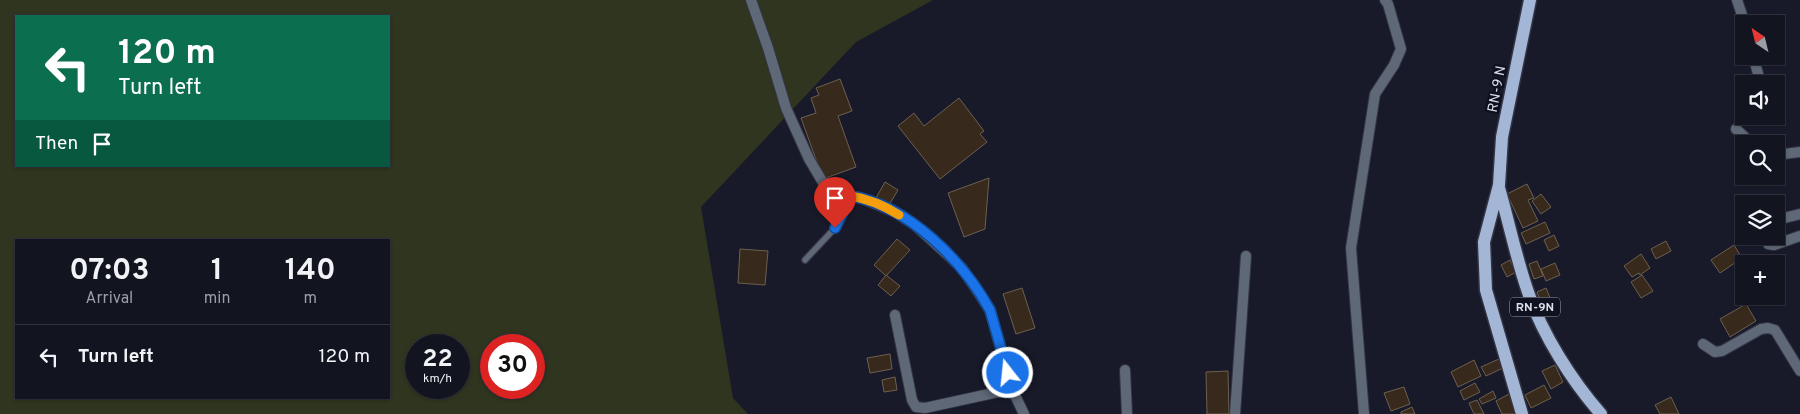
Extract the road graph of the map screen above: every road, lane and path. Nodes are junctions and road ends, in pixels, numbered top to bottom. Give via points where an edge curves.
1 (751, 0) edge
2 (1385, 0) edge
3 (1530, 0) edge
4 (1737, 0) edge
5 (1742, 15) edge
6 (1736, 130) dead end
7 (1742, 135) edge
8 (1800, 152) edge
9 (1785, 154) edge
10 (1499, 185) junction
11 (851, 196) junction
12 (1800, 214) edge
13 (1785, 218) edge
14 (1800, 236) edge
15 (1785, 241) edge
16 (1246, 256) dead end
17 (804, 260) dead end
18 (895, 315) dead end
19 (1703, 344) dead end
20 (1125, 370) dead end
21 (1800, 371) edge
22 (1012, 389) junction
23 (1024, 414) edge
24 (1126, 414) edge
25 (1236, 414) edge
26 (1364, 414) edge
27 (1522, 414) edge
28 (1601, 414) edge

1 - 11 street via 786,108 809,159 829,191
2 - 26 street via 1401,49 1376,94 1351,248
3 - 10 main road, RN-9 N / RN-9N via 1502,137
4 - 5 street
6 - 7 street
8 - 9 street
10 - 27 main road, RN-9N via 1484,242 1486,290
10 - 28 main road, RN-9N via 1528,293 1562,361
11 - 17 lane via 835,228
11 - 22 street via 883,206 915,225 962,268 990,310
12 - 13 street
14 - 15 street
16 - 25 street
18 - 22 street via 916,407 925,408
19 - 21 street via 1715,352 1722,351 1760,329 1768,328 1774,330
20 - 24 street
22 - 23 street

